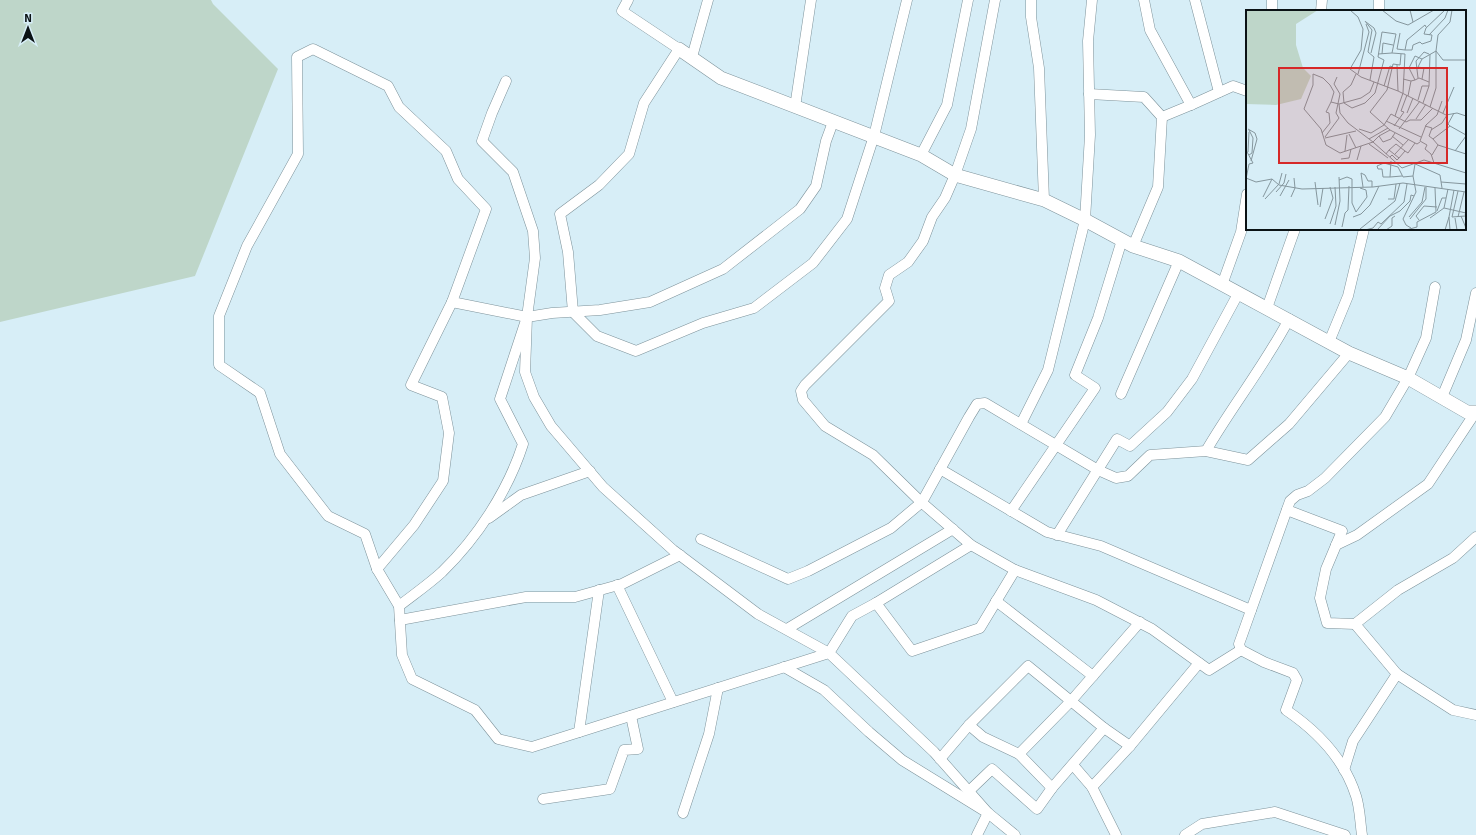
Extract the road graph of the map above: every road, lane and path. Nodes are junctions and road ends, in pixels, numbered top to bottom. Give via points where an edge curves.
1 (628, 0) edge
2 (708, 0) edge
3 (811, 0) edge
4 (907, 0) edge
5 (968, 0) edge
6 (995, 0) edge
7 (1031, 0) edge
8 (1092, 0) edge
9 (1144, 0) edge
10 (1195, 0) edge
11 (1322, 0) edge
12 (1379, 0) edge
13 (1321, 10) edge
14 (1380, 10) edge
15 (679, 48) junction
16 (692, 57) junction
17 (506, 81) dead end
18 (1246, 91) edge
19 (1219, 92) junction
20 (1089, 94) junction
21 (1190, 105) junction
22 (795, 106) junction
23 (1162, 117) junction
24 (834, 122) junction
25 (874, 136) junction
26 (921, 155) junction
27 (955, 175) junction
28 (1044, 200) junction
29 (1246, 200) edge
30 (1085, 220) junction
31 (1295, 230) edge
32 (1364, 230) edge
33 (1127, 243) junction
34 (1179, 261) junction
35 (1222, 285) junction
36 (1435, 287) dead end
37 (1476, 293) edge
38 (1238, 294) junction
39 (452, 302) junction
40 (1267, 308) junction
41 (573, 312) junction
42 (527, 317) junction
43 (1289, 319) junction
44 (1329, 342) junction
45 (1349, 353) junction
46 (1408, 378) junction
47 (1121, 394) dead end
48 (1442, 397) junction
49 (1475, 412) edge
50 (1021, 424) junction
51 (1057, 446) junction
52 (1206, 451) junction
53 (940, 469) junction
54 (1098, 470) junction
55 (590, 471) junction
56 (922, 502) junction
57 (1287, 510) junction
58 (1011, 511) junction
59 (486, 520) junction
60 (953, 529) junction
61 (1057, 535) junction
62 (1476, 537) edge
63 (701, 539) dead end
64 (971, 544) junction
65 (1336, 545) junction
66 (680, 555) junction
67 (378, 569) junction
68 (1015, 570) junction
69 (617, 585) junction
70 (599, 590) junction
71 (996, 601) junction
72 (876, 602) junction
73 (399, 606) junction
74 (1251, 610) junction
75 (400, 620) junction
76 (1140, 622) junction
77 (1355, 624) junction
78 (787, 629) junction
79 (1241, 650) junction
80 (829, 653) junction
81 (1199, 663) junction
82 (784, 667) junction
83 (1397, 674) junction
84 (1093, 676) junction
85 (718, 688) junction
86 (1071, 701) junction
87 (673, 702) junction
88 (1476, 715) edge
89 (631, 716) junction
90 (969, 725) junction
91 (1104, 728) junction
92 (579, 732) junction
93 (1130, 746) junction
94 (1019, 754) junction
95 (940, 759) junction
96 (1073, 764) junction
97 (1344, 770) junction
98 (1092, 787) junction
99 (1052, 788) junction
100 (969, 791) junction
101 (543, 799) dead end
102 (683, 813) dead end
103 (988, 813) junction
104 (976, 835) edge
105 (1016, 835) edge
106 (1116, 835) edge
107 (1185, 835) edge
108 (1345, 835) edge
109 (1362, 835) edge

1 - 15 street via 622,11
2 - 16 street
3 - 22 street
4 - 25 street
5 - 26 street via 947,105
6 - 27 street via 971,129
7 - 28 street via 1039,68
8 - 20 street via 1088,41
9 - 21 street via 1150,30
10 - 19 street
11 - 13 street
12 - 14 street
15 - 16 street
15 - 41 street via 644,103 629,154 599,185 560,214 568,252
16 - 22 street via 721,78
17 - 42 street via 482,141 513,172 533,231 535,258
18 - 19 street via 1233,86
19 - 21 street
20 - 23 street via 1144,97
20 - 30 street via 1090,135
21 - 23 street
22 - 24 street
23 - 33 street via 1158,187
24 - 25 street
24 - 41 street via 826,141 816,186 800,209 723,269 650,302
25 - 26 street
25 - 41 street via 847,219 813,263 754,308 703,324 636,351 597,336
26 - 27 street
27 - 28 street
27 - 56 street via 945,198 932,216 923,241 908,262 889,275 885,288 889,301 801,391 803,400 825,426 873,455
28 - 30 street
29 - 35 street via 1241,232
30 - 33 street
30 - 50 street via 1048,370
31 - 40 street
32 - 44 street via 1348,296
33 - 34 street
33 - 51 street via 1075,375 1095,388
34 - 35 street
34 - 47 street
35 - 38 street
36 - 46 street via 1426,338
37 - 48 street via 1466,340
38 - 40 street
38 - 54 street via 1192,379 1167,412 1130,446 1117,439
39 - 42 street
39 - 67 street via 411,385 442,397 449,434 443,481 414,525
39 - 67 street via 486,209 458,179 446,151 399,107 388,86 312,49 297,57 298,154 247,246 219,316 219,364 260,393 280,454 328,516 365,534
40 - 43 street
41 - 42 street
42 - 55 street via 525,372 534,396 551,426
42 - 59 street via 500,399 523,444 517,465
43 - 44 street
43 - 52 street
44 - 45 street
45 - 46 street
45 - 52 street via 1289,424 1248,460
46 - 48 street
46 - 57 street via 1386,417 1325,478 1290,501
48 - 49 street via 1466,412
49 - 65 street via 1428,484 1357,535
50 - 51 street
50 - 53 street via 985,403 977,404
51 - 54 street
51 - 58 street
52 - 54 street via 1150,455 1128,476 1116,478
53 - 56 street
53 - 58 street
54 - 61 street
55 - 59 street via 521,495
55 - 66 street via 603,487
56 - 60 street
56 - 63 street via 891,528 788,579
57 - 65 street via 1342,531
57 - 74 street
58 - 61 street
59 - 73 street via 442,572
60 - 64 street
60 - 78 street
61 - 74 street via 1101,546
62 - 77 street via 1453,558 1398,590
64 - 68 street
64 - 72 street
65 - 77 street via 1326,569 1320,598 1328,622
66 - 69 street
66 - 78 street via 758,614
67 - 73 street
68 - 71 street
68 - 76 street via 1096,600
69 - 70 street
69 - 87 street
70 - 75 street via 575,596 526,597
70 - 92 street
71 - 72 street via 980,628 912,651
71 - 84 street
72 - 80 street via 852,616
73 - 75 street
74 - 79 street via 1239,644
75 - 92 street via 402,655 412,679 475,710 498,739 532,747
76 - 81 street
76 - 84 street
77 - 83 street
78 - 80 street
79 - 81 street via 1209,670
79 - 97 street via 1293,673 1297,680 1286,710 1309,726 1336,755
80 - 82 street
80 - 95 street
81 - 93 street
82 - 85 street
82 - 103 street via 824,690 902,760
83 - 88 street via 1453,710
83 - 97 street via 1353,741
84 - 86 street
85 - 87 street
85 - 102 street via 709,734
86 - 90 street via 1028,666
86 - 91 street
86 - 94 street
87 - 89 street
89 - 92 street
89 - 101 street via 638,749 624,750 610,789
90 - 94 street via 982,737
90 - 95 street
91 - 93 street
91 - 96 street
93 - 98 street
94 - 99 street
95 - 100 street
96 - 98 street
96 - 99 street
97 - 109 street via 1356,796
98 - 106 street
99 - 100 street via 1037,809 992,769
100 - 103 street
103 - 104 street
103 - 105 street
107 - 108 street via 1202,824 1275,812

